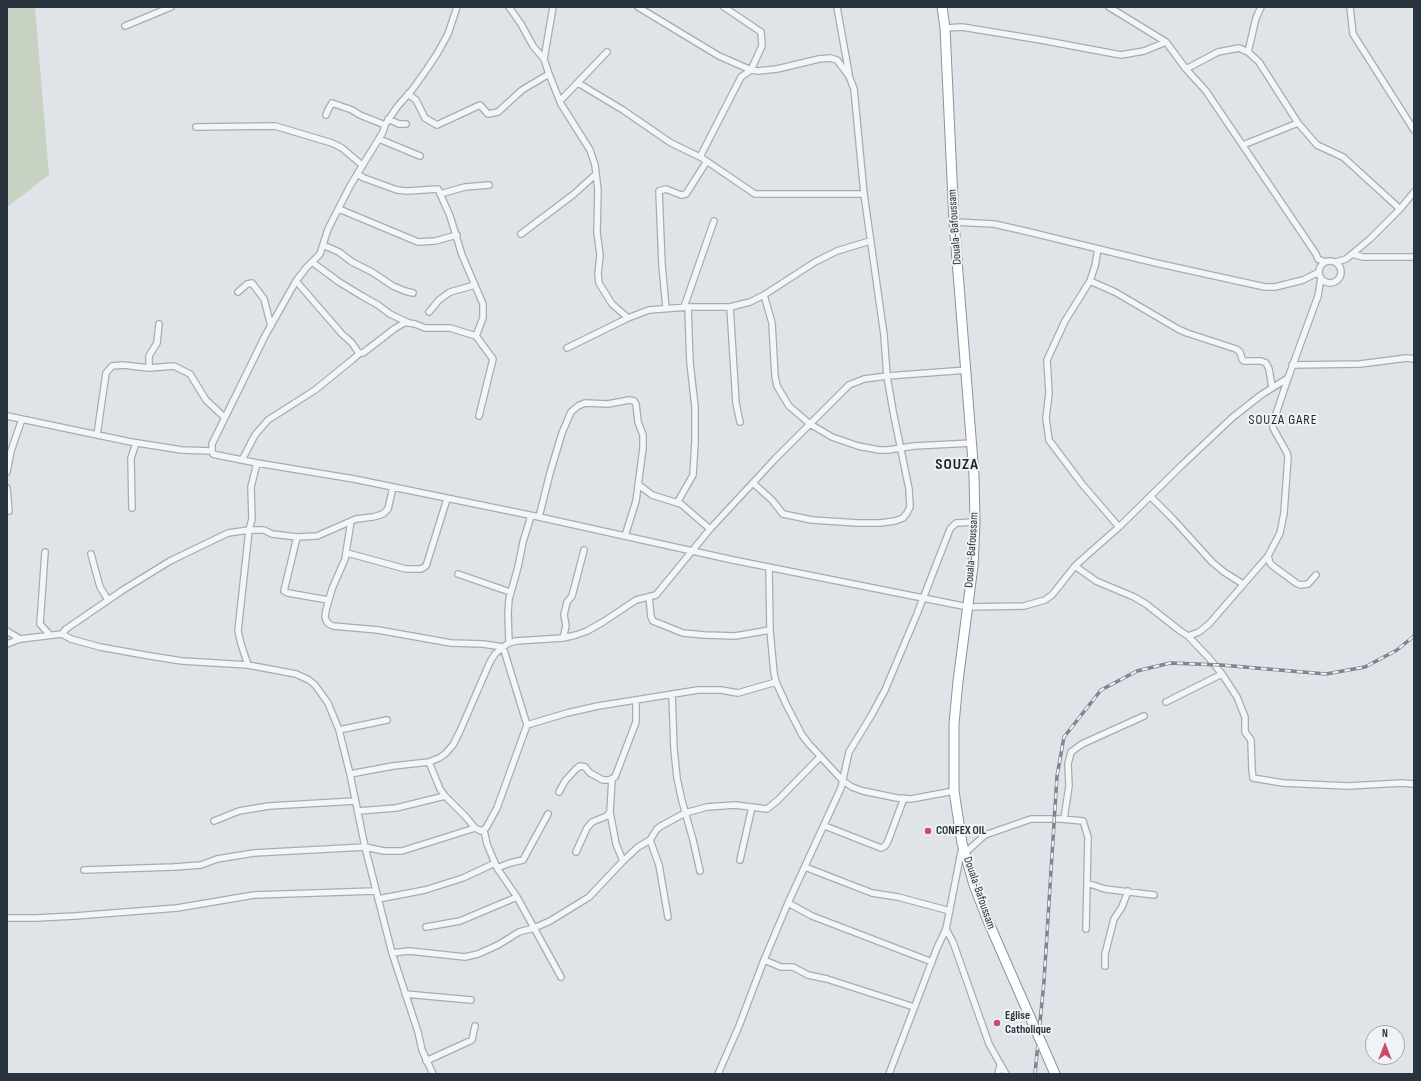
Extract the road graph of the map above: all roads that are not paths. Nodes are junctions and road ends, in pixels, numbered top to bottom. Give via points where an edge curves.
1 (170, 7) edge
2 (457, 7) edge
3 (509, 7) edge
4 (553, 7) edge
5 (638, 7) edge
6 (724, 7) edge
7 (836, 7) edge
8 (942, 7) edge
9 (1109, 7) edge
10 (1261, 7) edge
11 (1350, 7) edge
12 (125, 26) dead end
13 (945, 28) junction
14 (1166, 42) junction
15 (607, 52) dead end
16 (1248, 52) junction
17 (544, 59) junction
18 (1186, 69) junction
19 (751, 70) junction
20 (548, 74) junction
21 (849, 76) junction
22 (578, 83) junction
23 (408, 94) junction
24 (560, 101) junction
25 (326, 115) dead end
26 (388, 119) junction
27 (1298, 123) junction
28 (406, 124) dead end
29 (385, 125) junction
30 (196, 126) dead end
31 (1414, 130) edge
32 (379, 139) junction
33 (1243, 145) junction
34 (420, 156) dead end
35 (702, 158) junction
36 (705, 164) dead end
37 (362, 165) junction
38 (357, 174) junction
39 (596, 174) junction
40 (489, 185) dead end
41 (1414, 192) edge
42 (440, 194) junction
43 (864, 194) junction
44 (338, 209) junction
45 (1400, 209) junction
46 (714, 221) dead end
47 (954, 222) junction
48 (521, 234) dead end
49 (456, 235) junction
50 (870, 241) junction
51 (323, 245) junction
52 (1098, 249) junction
53 (1352, 254) junction
54 (1414, 257) edge
55 (312, 262) junction
56 (1325, 262) junction
57 (1336, 262) junction
58 (1319, 272) junction
59 (1321, 278) junction
60 (296, 281) junction
61 (1090, 281) junction
62 (474, 285) junction
63 (238, 292) dead end
64 (413, 293) dead end
65 (764, 295) junction
66 (686, 307) junction
67 (730, 307) junction
68 (666, 308) junction
69 (429, 312) dead end
70 (628, 318) junction
71 (409, 323) junction
72 (159, 324) dead end
73 (271, 326) junction
74 (476, 336) junction
75 (567, 348) dead end
76 (360, 353) junction
77 (1414, 359) edge
78 (1292, 365) junction
79 (149, 368) junction
80 (967, 370) junction
81 (887, 376) junction
82 (1288, 378) junction
83 (1272, 387) junction
84 (7, 416) edge
85 (479, 416) dead end
86 (224, 417) junction
87 (22, 419) junction
88 (740, 422) dead end
89 (810, 424) junction
90 (97, 435) junction
91 (136, 443) junction
92 (972, 444) junction
93 (901, 448) junction
94 (212, 451) junction
95 (242, 460) junction
96 (257, 463) junction
97 (7, 472) edge
98 (754, 482) junction
99 (639, 485) junction
100 (393, 487) junction
101 (7, 488) edge
102 (1150, 496) junction
103 (447, 499) junction
104 (677, 503) junction
105 (132, 508) dead end
106 (8, 511) dead end
107 (531, 516) junction
108 (539, 517) junction
109 (351, 521) junction
110 (975, 522) junction
111 (1119, 527) junction
112 (710, 529) junction
113 (249, 530) junction
114 (626, 536) junction
115 (297, 537) junction
116 (584, 550) dead end
117 (693, 551) junction
118 (45, 552) dead end
119 (346, 553) junction
120 (91, 554) dead end
121 (1268, 556) junction
122 (1075, 566) junction
123 (769, 567) junction
124 (458, 574) dead end
125 (1316, 576) dead end
126 (1243, 584) junction
127 (510, 592) junction
128 (649, 597) junction
129 (923, 598) junction
130 (108, 600) junction
131 (328, 600) junction
132 (968, 607) junction
133 (770, 630) junction
134 (7, 631) edge
135 (62, 634) junction
136 (50, 635) junction
137 (1188, 636) junction
138 (563, 638) junction
139 (20, 639) junction
140 (509, 643) junction
141 (7, 644) edge
142 (503, 647) junction
143 (248, 665) junction
144 (1222, 674) junction
145 (776, 682) junction
146 (672, 694) junction
147 (636, 701) junction
148 (1166, 702) dead end
149 (1144, 716) dead end
150 (387, 720) dead end
151 (528, 725) junction
152 (339, 730) junction
153 (820, 757) junction
154 (429, 762) junction
155 (350, 774) junction
156 (612, 779) junction
157 (843, 781) junction
158 (1414, 784) edge
159 (954, 791) junction
160 (559, 792) dead end
161 (445, 796) junction
162 (904, 798) junction
163 (355, 801) junction
164 (752, 808) junction
165 (358, 811) junction
166 (610, 812) junction
167 (685, 813) junction
168 (548, 814) dead end
169 (1064, 819) junction
170 (214, 821) dead end
171 (824, 826) junction
172 (475, 828) junction
173 (484, 830) junction
174 (650, 840) junction
175 (962, 843) junction
176 (365, 847) junction
177 (576, 852) dead end
178 (965, 853) junction
179 (740, 860) dead end
180 (622, 861) junction
181 (496, 866) junction
182 (805, 867) junction
183 (84, 870) dead end
184 (700, 871) dead end
185 (1087, 882) junction
186 (376, 891) junction
187 (1128, 891) junction
188 (1154, 895) dead end
189 (517, 897) junction
190 (378, 899) junction
191 (788, 904) junction
192 (950, 911) junction
193 (668, 917) dead end
194 (7, 918) edge
195 (426, 927) dead end
196 (534, 928) junction
197 (946, 929) junction
198 (1086, 929) dead end
199 (392, 954) junction
200 (764, 960) junction
201 (932, 962) junction
202 (1105, 966) dead end
203 (560, 977) dead end
204 (405, 994) junction
205 (471, 1000) dead end
206 (914, 1007) junction
207 (475, 1026) dead end
208 (426, 1061) junction
209 (1000, 1065) junction
210 (433, 1074) edge
211 (718, 1074) edge
212 (889, 1074) edge
213 (998, 1074) edge
214 (1006, 1074) edge
215 (1055, 1074) edge

1 - 12 street
2 - 23 street via 448,34 427,70
3 - 17 street
4 - 17 street
5 - 19 street via 719,56
6 - 19 street via 761,32 762,46
7 - 21 street
8 - 13 highway, Douala-Bafoussam
9 - 14 street
10 - 16 street
11 - 31 street via 1353,34
13 - 14 street via 962,27 1121,55 1144,52
13 - 47 highway, Douala-Bafoussam
14 - 18 street
15 - 22 street
16 - 18 street via 1239,48 1218,52
16 - 27 street via 1259,62
17 - 20 street
18 - 33 street via 1206,91
19 - 21 street via 777,69 830,58 838,60
19 - 35 street via 741,77
20 - 23 street via 522,90 498,112 488,114 480,105 438,125 425,118 416,100
20 - 24 street
21 - 43 street via 856,104
22 - 24 street
22 - 35 street via 671,143
23 - 26 street
24 - 39 street via 590,150
25 - 29 street via 332,103
26 - 28 street
26 - 29 street
27 - 33 street
27 - 45 street via 1317,145 1344,157
29 - 32 street
30 - 37 street via 275,126 332,143
32 - 34 street
32 - 37 street
33 - 56 street via 1318,259
35 - 43 street via 755,194
36 - 68 street via 686,194 680,195 666,189 659,192
37 - 38 street
38 - 42 street via 393,189 438,189
38 - 44 street
39 - 48 street
39 - 70 street via 599,283 612,304
40 - 42 street via 465,187
41 - 45 street
42 - 49 street
43 - 50 street
44 - 49 street via 418,242 435,241
44 - 51 street
45 - 53 street
46 - 66 street
47 - 52 street via 994,224
47 - 80 highway, Douala-Bafoussam
49 - 62 street
50 - 65 street via 843,249 815,262
50 - 81 street via 884,335
51 - 55 street via 320,254
51 - 64 street via 393,286
52 - 58 street via 1265,287 1303,280
52 - 61 street
53 - 54 street via 1363,257
53 - 57 street
55 - 60 street
55 - 71 street via 339,282
56 - 57 street
56 - 58 street
57 - 59 street via 1341,269 1338,280 1327,283
58 - 59 street
59 - 78 street via 1318,296
60 - 73 street
60 - 76 street
61 - 83 street via 1126,298 1187,334 1236,349 1244,361 1266,363
61 - 111 street via 1065,321 1047,360 1049,393 1046,418 1049,440
62 - 69 street via 450,292
62 - 74 street via 484,310
63 - 73 street via 252,283 264,299
65 - 67 street
65 - 89 street via 772,323 777,386 789,406
66 - 67 street
66 - 68 street
66 - 104 street via 695,407 695,442 692,476
67 - 88 street via 736,403
68 - 70 street via 649,310
70 - 75 street
71 - 74 street via 425,328 450,328
71 - 76 street via 404,323
72 - 79 street via 157,343 149,356
73 - 86 street
74 - 85 street via 493,359
76 - 95 street via 315,390 268,420 255,435
77 - 78 street via 1360,364
78 - 82 street
79 - 86 street via 174,366 190,374 206,400
79 - 90 street via 112,366 106,373
80 - 81 street
80 - 92 highway, Douala-Bafoussam
81 - 89 street via 860,380 850,385
81 - 93 street
82 - 83 street
82 - 121 street via 1273,423 1288,458 1284,513 1280,533
83 - 102 street via 1233,417
84 - 87 street
86 - 94 street via 212,444
87 - 90 street
87 - 97 street
89 - 93 street via 832,436 864,447 883,451
89 - 98 street
90 - 91 street
91 - 94 street via 182,450
91 - 105 street via 131,458
92 - 93 street
92 - 110 highway, Douala-Bafoussam
93 - 98 street via 910,502 908,513 904,518 895,521 825,522 785,515
94 - 95 street via 213,454
95 - 96 street
96 - 100 street
96 - 113 street via 251,487 252,519
98 - 112 street
99 - 104 street via 652,495
99 - 108 street via 643,435 634,401 584,403 571,412 562,433
99 - 114 street
100 - 103 street
100 - 109 street via 386,512
101 - 106 street
102 - 111 street
102 - 126 street via 1212,562
103 - 107 street
103 - 119 street via 424,568 406,569
104 - 112 street
107 - 108 street
107 - 127 street
108 - 114 street
109 - 115 street via 317,536
109 - 119 street
110 - 129 street via 956,523 952,526
110 - 132 highway, Douala-Bafoussam
111 - 122 street
112 - 117 street
113 - 115 street via 264,530 272,534
113 - 130 street via 228,533 170,562
113 - 143 street via 238,631
114 - 117 street
115 - 131 street via 284,591 288,594
116 - 138 street via 572,596 567,602
117 - 123 street
117 - 128 street via 659,592
118 - 136 street via 40,624
119 - 131 street
120 - 130 street via 100,587
121 - 125 street via 1273,566 1300,585 1308,584
121 - 126 street
122 - 132 street via 1059,588 1045,600 1014,606
122 - 137 street via 1096,581 1146,604
123 - 129 street
123 - 133 street
124 - 127 street
126 - 137 street via 1203,630
127 - 140 street
128 - 133 street via 650,617 672,630 735,636
128 - 138 street via 636,600 587,631
129 - 132 street
129 - 157 street via 885,690 849,752
130 - 135 street
131 - 142 street via 325,617 333,626 378,630 451,643
132 - 159 highway, Douala-Bafoussam via 954,724
133 - 145 street
134 - 139 street
135 - 136 street
135 - 143 street via 71,639 150,656 182,661
136 - 139 street
137 - 144 street
138 - 140 street
139 - 141 street
140 - 142 street
142 - 151 street
142 - 154 street via 490,662 453,745 446,754
143 - 152 street via 296,674 309,680 328,703
144 - 148 street
144 - 158 street via 1238,697 1243,710 1245,732 1251,740 1254,778 1283,783 1348,786
145 - 146 street via 738,693 698,690
145 - 153 street via 802,735
146 - 147 street
146 - 167 street via 676,765
147 - 151 street via 584,709
147 - 156 street via 634,728 617,774
149 - 169 street via 1082,744 1071,752
150 - 152 street
151 - 173 street via 497,808
152 - 155 street
153 - 157 street
153 - 164 street via 769,808
154 - 155 street
154 - 161 street
155 - 163 street
156 - 160 street via 603,780 580,766
156 - 166 street
157 - 162 street via 863,791
157 - 171 street
159 - 162 street
159 - 175 highway, Douala-Bafoussam
161 - 165 street via 396,808
161 - 172 street
162 - 171 street via 888,841 881,848
163 - 165 street
163 - 170 street via 269,806 239,811
164 - 167 street via 734,805 715,806
164 - 179 street
165 - 176 street
166 - 177 street via 607,816 592,822
166 - 180 street
167 - 174 street via 657,829
167 - 184 street
168 - 181 street via 523,860
169 - 178 street via 1031,819 985,835
169 - 185 street via 1083,821 1088,837
171 - 182 street
172 - 173 street
172 - 176 street via 402,851
173 - 181 street
174 - 180 street
174 - 193 street via 659,865
175 - 178 highway, Douala-Bafoussam
175 - 192 street
176 - 183 street via 254,853 194,866
176 - 186 street
178 - 215 highway, Douala-Bafoussam, bridge via 988,921
180 - 196 street via 588,897
181 - 189 street
181 - 190 street via 425,890
182 - 191 street
182 - 192 street via 872,893
185 - 187 street via 1105,889
185 - 198 street
186 - 190 street
186 - 194 street via 254,895 177,908 60,917
187 - 188 street
187 - 202 street via 1114,919 1105,954
189 - 195 street via 460,920
189 - 196 street
190 - 199 street
191 - 200 street
191 - 201 street via 831,924
192 - 197 street
196 - 199 street via 520,932 470,957 409,951
196 - 203 street
197 - 201 street
197 - 209 street via 953,942 983,1030
199 - 204 street
200 - 206 street
200 - 211 street
201 - 206 street
204 - 205 street
204 - 208 street
206 - 212 street
207 - 208 street via 472,1040
208 - 210 street
209 - 213 street
209 - 214 street

